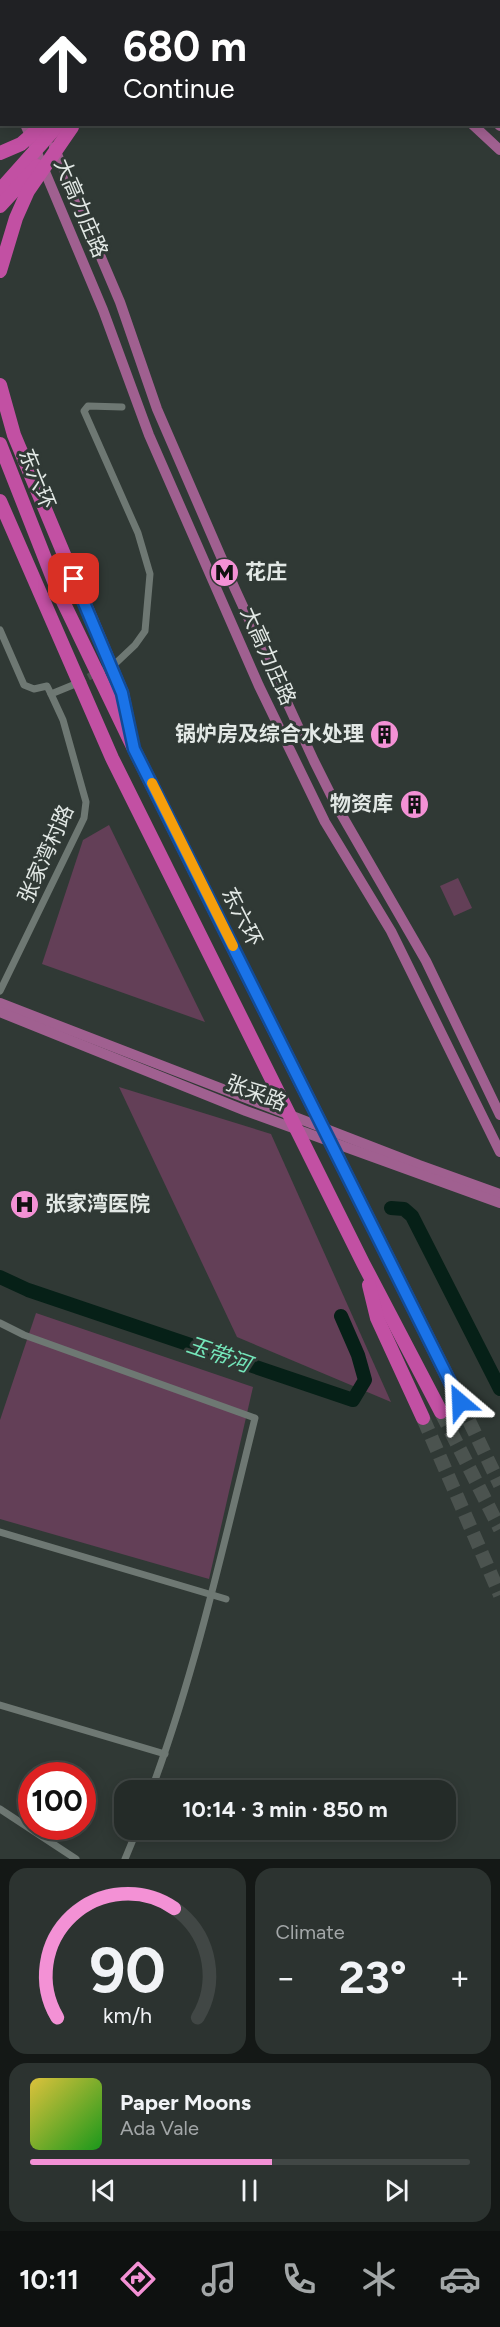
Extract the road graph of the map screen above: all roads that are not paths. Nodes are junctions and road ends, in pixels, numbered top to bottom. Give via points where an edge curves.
1 (26, 126) edge
2 (42, 126) edge
3 (45, 126) edge
4 (67, 126) edge
5 (67, 126) edge
6 (67, 126) edge
7 (474, 126) edge
8 (500, 150) edge
9 (0, 153) edge
10 (0, 190) edge
11 (0, 206) edge
12 (0, 271) edge
13 (0, 385) edge
14 (122, 406) dead end
15 (0, 444) edge
16 (0, 501) edge
17 (0, 523) edge
18 (0, 630) edge
19 (117, 663) tunnel mouth
20 (71, 666) junction
21 (74, 685) tunnel mouth
22 (51, 694) junction
23 (134, 749) junction
24 (0, 991) edge
25 (0, 1003) edge
26 (0, 1012) edge
27 (500, 1115) edge
28 (500, 1152) edge
29 (500, 1194) edge
30 (500, 1203) edge
31 (363, 1263) junction
32 (0, 1323) edge
33 (460, 1402) tunnel mouth
34 (441, 1412) tunnel mouth
35 (423, 1419) tunnel mouth
36 (0, 1532) edge
37 (211, 1595) junction
38 (226, 1599) dead end
39 (0, 1705) edge
40 (165, 1754) junction
41 (155, 1780) edge
42 (0, 1809) edge
43 (133, 1840) edge
44 (76, 1859) edge
45 (125, 1859) edge

1 - 28 main road, 大高力庄路 via 103,310 148,435 259,686 325,822 392,931
2 - 9 highway via 21,144
3 - 27 main road, 大高力庄路 via 120,302 157,410 309,752 426,961
4 - 10 highway
5 - 11 highway
6 - 12 highway via 16,218
7 - 8 main road
13 - 23 highway via 14,435 122,693
14 - 19 street via 88,406 84,411 138,533 150,574 145,631
15 - 23 highway, 东六环 via 57,589
16 - 20 highway, 东六环
17 - 20 highway
18 - 22 street via 24,685 47,686
20 - 31 highway, 东六环 via 112,758
21 - 22 street
22 - 24 street, 张家湾村路 via 63,720 86,802 84,818
23 - 33 highway, 东六环
25 - 29 main road, 张采路
26 - 30 main road, 张采路 via 246,1111
31 - 34 highway, 东六环
31 - 35 highway via 377,1318
32 - 37 street via 255,1418
36 - 37 street
37 - 38 street
37 - 40 street
39 - 40 street
40 - 41 street
42 - 44 street
43 - 45 street

